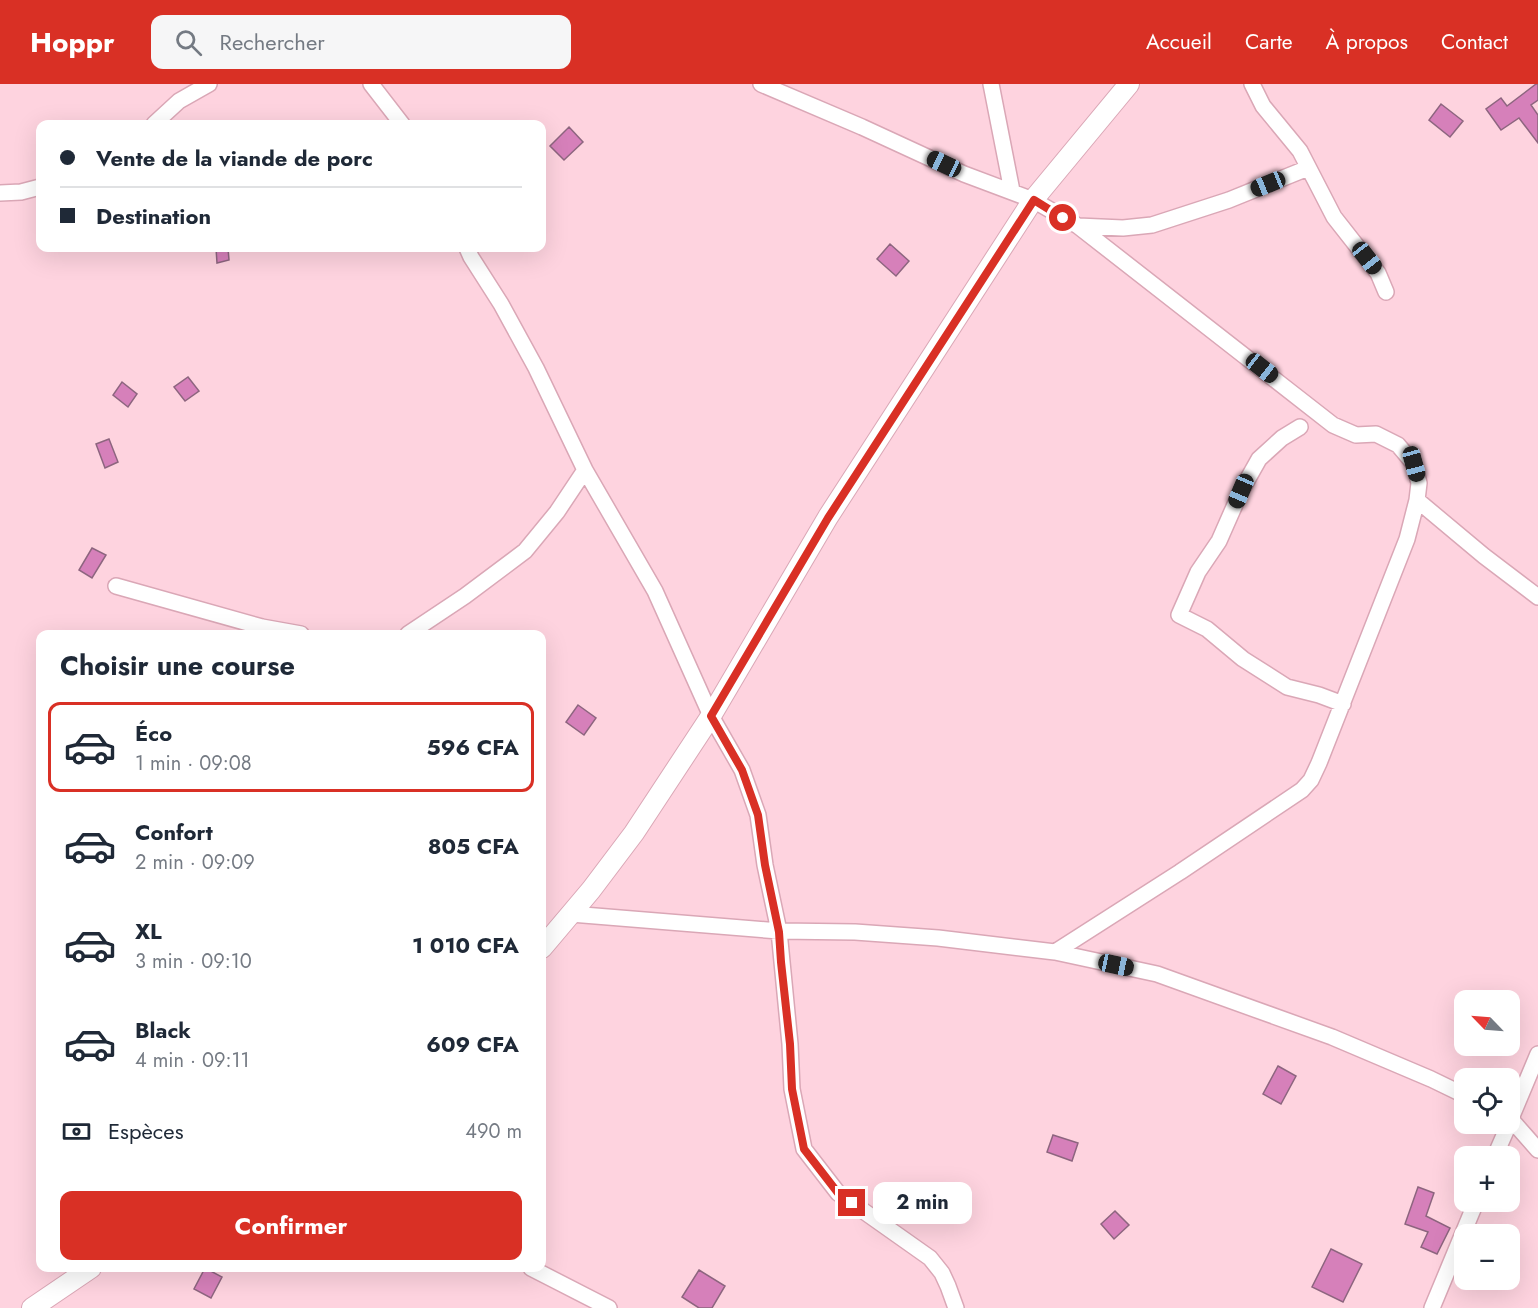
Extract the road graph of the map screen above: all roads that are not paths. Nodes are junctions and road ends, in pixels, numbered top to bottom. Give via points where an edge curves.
1 (209, 84) edge
2 (371, 84) edge
3 (761, 84) edge
4 (991, 84) edge
5 (1129, 84) edge
6 (1252, 84) edge
7 (158, 120) edge
8 (399, 120) edge
9 (1308, 168) junction
10 (36, 188) edge
11 (1012, 190) junction
12 (0, 193) edge
13 (1034, 200) junction
14 (1078, 226) junction
15 (469, 252) edge
16 (1386, 292) dead end
17 (1300, 427) dead end
18 (585, 470) junction
19 (1417, 500) junction
20 (116, 586) dead end
21 (1538, 597) edge
22 (279, 630) edge
23 (414, 630) edge
24 (1343, 704) junction
25 (711, 716) junction
26 (571, 914) junction
27 (779, 932) junction
28 (546, 943) edge
29 (1055, 952) junction
30 (1538, 1054) edge
31 (1454, 1090) edge
32 (1520, 1095) edge
33 (1520, 1131) edge
34 (1538, 1150) edge
35 (1472, 1212) edge
36 (85, 1272) edge
37 (539, 1272) edge
38 (32, 1308) edge
39 (609, 1308) edge
40 (956, 1308) edge
41 (1432, 1308) edge

1 - 7 street via 179,101
2 - 8 street
3 - 11 street via 964,174
4 - 11 street
5 - 13 main road
6 - 9 street via 1263,106 1300,151
9 - 14 street via 1152,225
9 - 16 street via 1334,217 1378,273
10 - 12 street
11 - 13 street
13 - 14 street
13 - 25 main road via 828,518
14 - 19 street via 1333,425 1356,435 1376,434 1398,445 1414,464 1419,483
15 - 18 street via 536,368
17 - 24 street via 1259,459 1179,615 1207,629 1243,659 1287,687
18 - 23 street via 525,551
18 - 25 street via 655,591
19 - 21 street
19 - 24 street via 1407,539
20 - 22 street
24 - 29 street via 1319,764 1302,790
25 - 26 main road via 634,833
25 - 27 street via 742,770 758,815
26 - 27 street
26 - 28 main road
27 - 29 street via 938,938
27 - 40 street via 792,1089 804,1149 838,1193 930,1258 942,1273
29 - 31 street via 1157,974 1332,1037
30 - 32 street
33 - 34 street
35 - 41 street
36 - 38 main road
37 - 39 street

